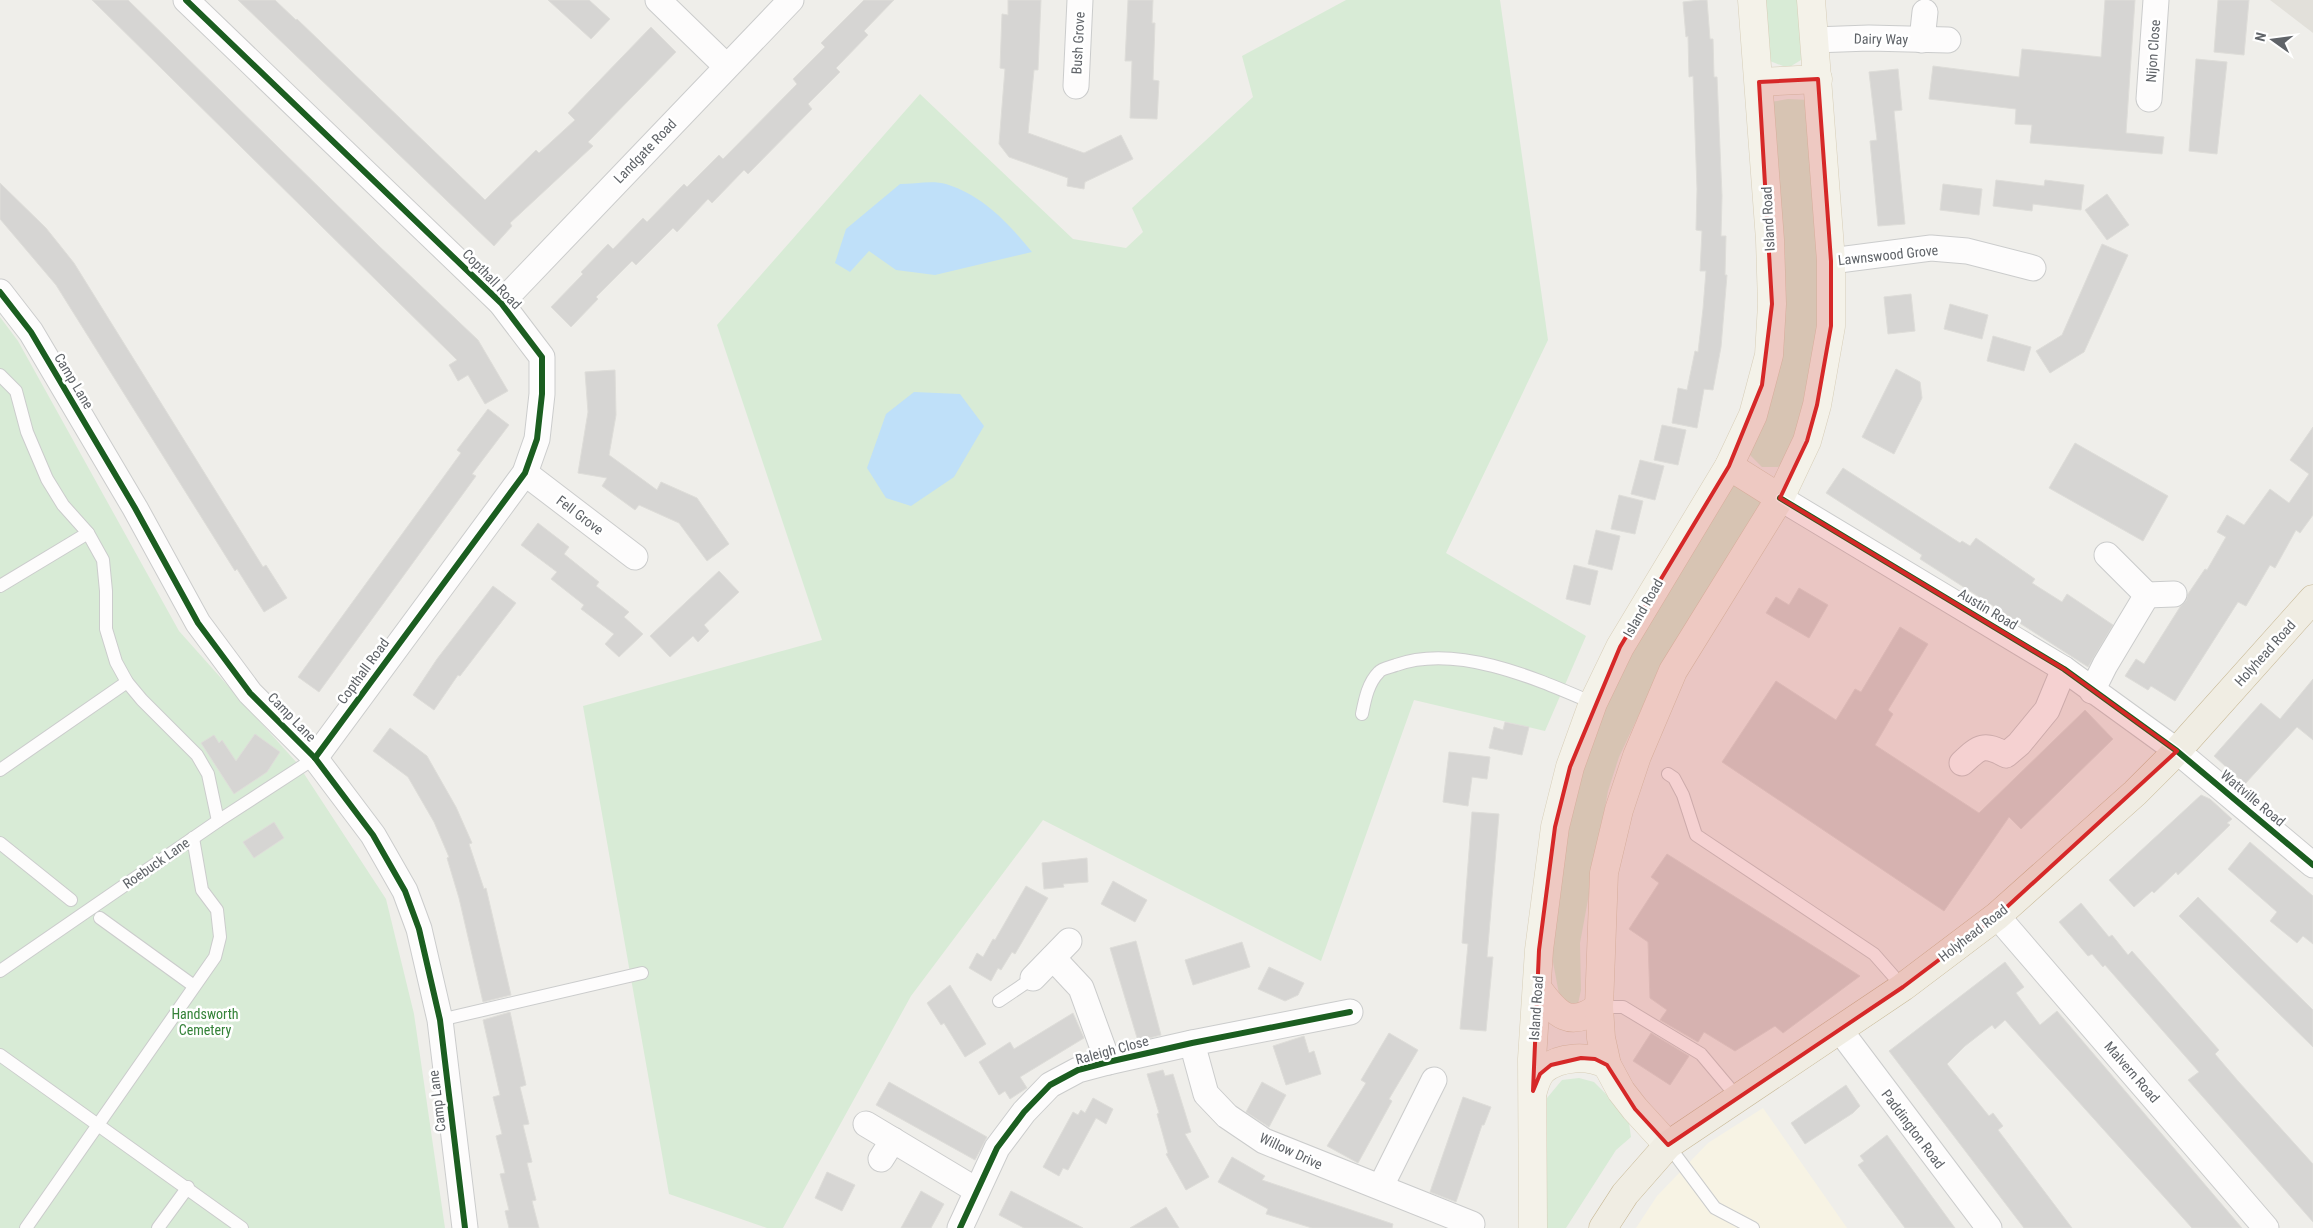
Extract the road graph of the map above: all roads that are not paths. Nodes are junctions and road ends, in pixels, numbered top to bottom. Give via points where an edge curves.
1 (186, 0) edge
2 (658, 0) edge
3 (791, 0) edge
4 (1080, 0) edge
5 (1752, 0) edge
6 (1811, 0) edge
7 (2162, 3) edge
8 (1925, 6) edge
9 (1814, 40) junction
10 (1922, 40) junction
11 (1948, 40) dead end
12 (726, 66) junction
13 (1818, 79) junction
14 (1759, 82) junction
15 (1076, 86) dead end
16 (2149, 99) dead end
17 (1831, 261) junction
18 (2033, 268) dead end
19 (0, 292) edge
20 (501, 303) junction
21 (0, 375) edge
22 (1729, 466) junction
23 (525, 472) junction
24 (1780, 498) junction
25 (88, 533) junction
26 (2107, 555) dead end
27 (635, 557) dead end
28 (0, 586) edge
29 (2174, 594) dead end
30 (2147, 595) junction
31 (2313, 599) edge
32 (2064, 670) junction
33 (127, 682) junction
34 (2092, 691) junction
35 (1593, 703) junction
36 (1362, 714) dead end
37 (2177, 751) junction
38 (315, 758) junction
39 (1962, 763) dead end
40 (0, 770) edge
41 (1668, 774) dead end
42 (218, 821) junction
43 (193, 838) junction
44 (0, 843) edge
45 (2313, 865) edge
46 (71, 900) dead end
47 (1997, 916) junction
48 (100, 918) dead end
49 (0, 971) edge
50 (642, 973) dead end
51 (1033, 978) joint
52 (194, 986) junction
53 (1903, 988) junction
54 (1538, 989) junction
55 (999, 1001) dead end
56 (1599, 1008) junction
57 (1350, 1012) dead end
58 (440, 1020) junction
59 (1839, 1029) junction
60 (1192, 1042) junction
61 (0, 1055) edge
62 (1108, 1062) junction
63 (1606, 1065) junction
64 (1434, 1080) dead end
65 (1533, 1091) junction
66 (1738, 1098) junction
67 (866, 1124) dead end
68 (100, 1125) junction
69 (1668, 1145) junction
70 (1381, 1186) junction
71 (188, 1187) junction
72 (976, 1190) junction
73 (1472, 1224) dead end
74 (26, 1228) edge
75 (158, 1228) edge
76 (242, 1228) edge
77 (465, 1228) edge
78 (960, 1228) edge
79 (1533, 1228) edge
80 (1603, 1228) edge
81 (1753, 1228) edge
82 (1989, 1228) edge
83 (2266, 1228) edge

1 - 20 street, Copthall Road
2 - 12 street
3 - 12 street, Landgate Road
4 - 15 street, Bush Grove
5 - 14 main road, Island Road
6 - 9 main road
7 - 16 street, Nijon Close
8 - 10 street
9 - 10 street, Dairy Way
9 - 13 main road
10 - 11 street, Dairy Way
12 - 20 street, Landgate Road
13 - 14 main road
13 - 17 main road
14 - 22 main road, Island Road via 1772,304 1768,355 1753,415
17 - 18 street, Lawnswood Grove via 1931,248 1967,250
17 - 24 main road via 1831,326 1825,368 1806,441
19 - 38 street, Camp Lane via 31,332 198,623 250,693
20 - 23 street, Copthall Road via 542,358 537,438
21 - 25 lane via 16,391 27,432 47,479 63,505
22 - 24 main road
22 - 35 main road, Island Road via 1624,640
23 - 27 street, Fell Grove
23 - 38 street, Copthall Road
24 - 32 street, Austin Road
24 - 56 main road via 1673,671 1637,756 1619,810 1604,873
25 - 28 lane
25 - 33 lane via 103,560 106,629 116,662
26 - 30 street
29 - 30 street
30 - 34 street
31 - 37 highway, Holyhead Road
32 - 34 street, Austin Road
32 - 39 street via 2047,710 2019,744 2006,755 1990,746 1977,749
33 - 40 lane
33 - 42 lane via 198,755 208,774
34 - 37 street, Austin Road
35 - 36 lane via 1533,677 1441,657 1404,662 1380,670 1368,687
35 - 54 main road, Island Road via 1570,767 1555,828 1539,950
37 - 45 street, Wattville Road
37 - 47 highway, Holyhead Road via 2135,793
38 - 42 lane, Roebuck Lane
38 - 58 street, Camp Lane via 373,835 405,891
41 - 53 lane via 1674,778 1683,795 1696,835 1874,954
42 - 43 lane, Roebuck Lane
43 - 49 lane, Roebuck Lane
43 - 52 lane via 202,890 217,910 220,937 215,957
44 - 46 lane
47 - 53 highway, Holyhead Road
47 - 83 street, Malvern Road
48 - 52 lane
50 - 58 lane
51 - 55 lane
51 - 62 street, Raleigh Close via 1061,950 1081,988
52 - 68 lane
53 - 59 highway, Holyhead Road
54 - 56 main road via 1549,1004 1571,1019 1585,1018
54 - 65 main road, Island Road via 1532,1059
56 - 63 main road
56 - 66 lane via 1623,1007 1701,1054
57 - 60 street, Raleigh Close
58 - 77 street, Camp Lane
59 - 66 highway, Holyhead Road
59 - 82 street, Paddington Road
60 - 62 street, Raleigh Close
60 - 70 street, Willow Drive via 1206,1094 1227,1116 1264,1141
61 - 68 lane
62 - 72 street, Raleigh Close via 1078,1070 1050,1085 1024,1112 997,1148
63 - 65 main road via 1586,1057 1551,1065 1540,1074
63 - 69 main road via 1630,1103
64 - 70 street
65 - 79 main road, Island Road
66 - 69 highway, Holyhead Road
67 - 72 street via 887,1150
68 - 71 lane
68 - 74 lane
69 - 80 highway, Holyhead Road via 1624,1194
69 - 81 lane via 1715,1208
70 - 73 street, Willow Drive
71 - 75 lane
71 - 76 lane
72 - 78 street, Raleigh Close

